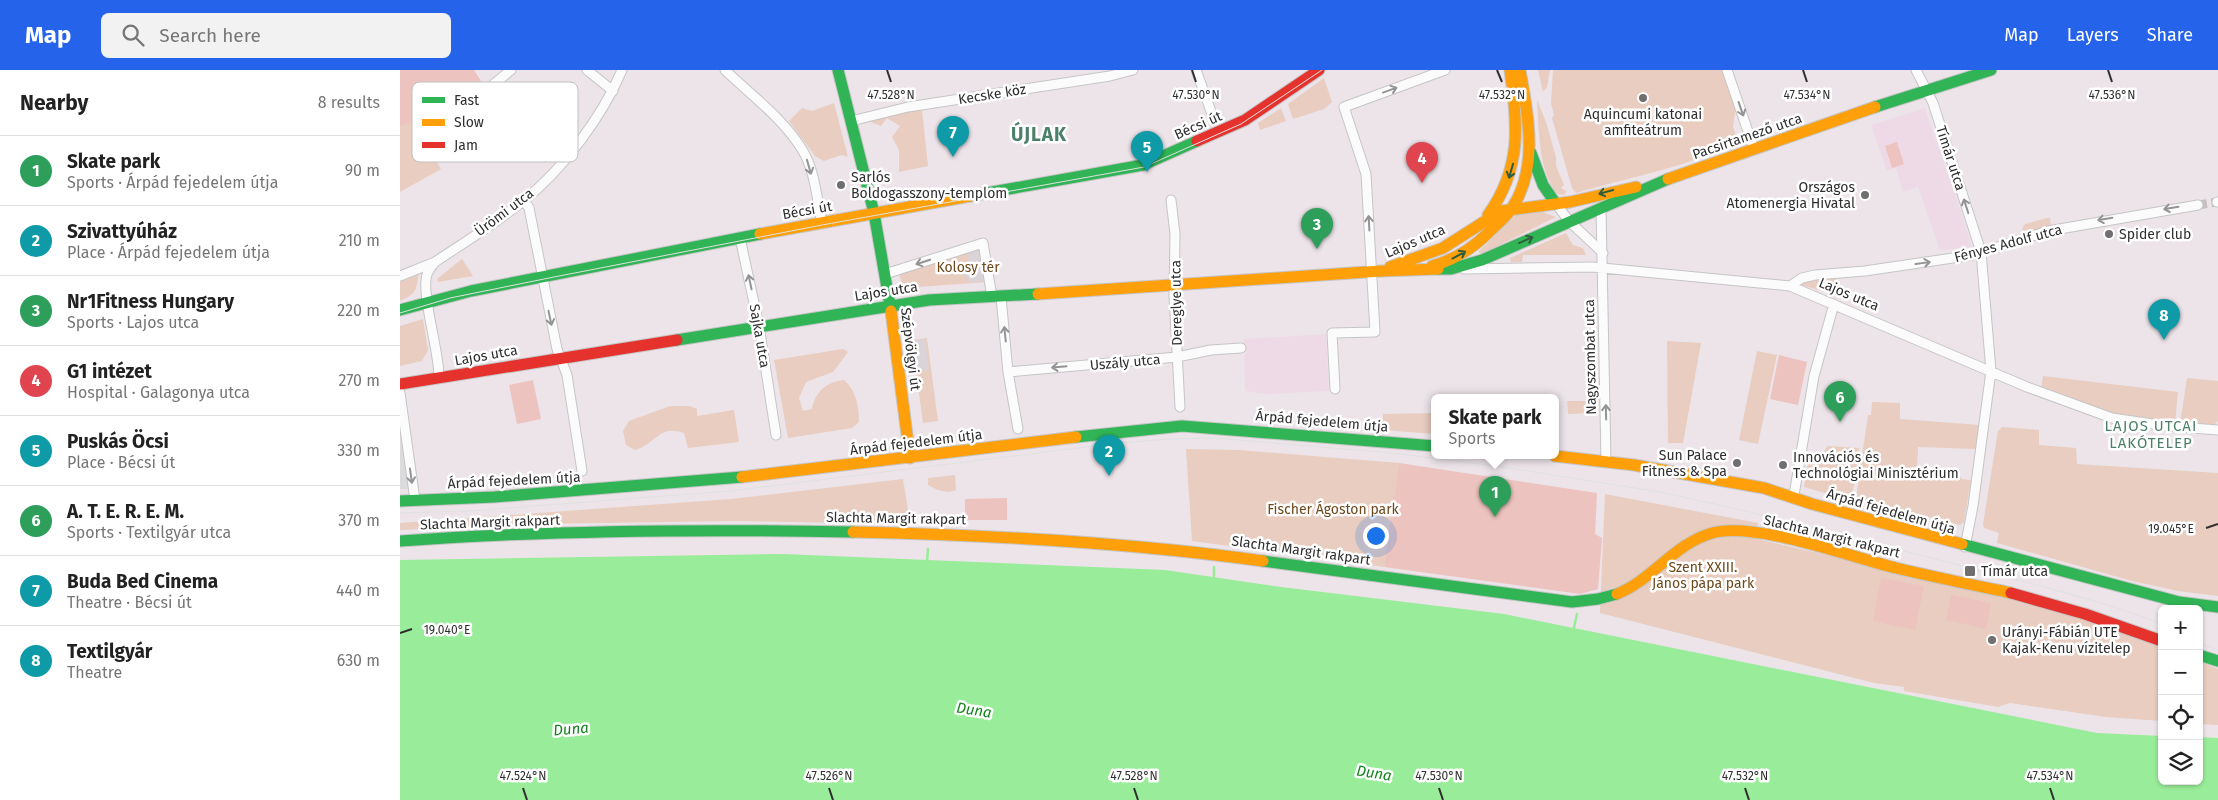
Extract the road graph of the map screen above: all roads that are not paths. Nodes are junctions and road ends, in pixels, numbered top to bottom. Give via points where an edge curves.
1 (511, 70) edge
2 (587, 70) edge
3 (622, 70) edge
4 (725, 70) edge
5 (838, 70) edge
6 (1133, 70) edge
7 (1196, 70) edge
8 (1319, 70) edge
9 (1445, 70) edge
10 (1510, 70) edge
11 (1520, 70) edge
12 (1727, 70) edge
13 (1916, 70) edge
14 (1991, 70) edge
15 (496, 82) edge
16 (1927, 90) junction
17 (613, 91) junction
18 (1213, 118) dead end
19 (851, 121) junction
20 (578, 142) edge
21 (1530, 148) junction
22 (1754, 149) junction
23 (560, 162) edge
24 (1654, 184) junction
25 (524, 200) junction
26 (1171, 200) dead end
27 (1556, 204) junction
28 (2198, 205) tunnel mouth
29 (1542, 206) junction
30 (1601, 208) junction
31 (1511, 209) junction
32 (874, 213) junction
33 (1484, 220) junction
34 (1570, 222) junction
35 (822, 223) junction
36 (740, 238) junction
37 (1981, 252) junction
38 (1603, 253) junction
39 (1482, 260) joint
40 (435, 262) junction
41 (1603, 268) junction
42 (1451, 269) junction
43 (1413, 270) junction
44 (1376, 271) junction
45 (885, 274) junction
46 (400, 276) edge
47 (542, 278) junction
48 (1175, 284) junction
49 (1790, 286) junction
50 (996, 297) junction
51 (428, 301) junction
52 (890, 304) junction
53 (1834, 304) junction
54 (400, 310) edge
55 (759, 326) junction
56 (1241, 348) dead end
57 (1177, 357) junction
58 (560, 358) junction
59 (1008, 372) junction
60 (1991, 372) junction
61 (439, 378) junction
62 (400, 384) edge
63 (1335, 389) dead end
64 (400, 393) edge
65 (1180, 407) dead end
66 (1018, 429) dead end
67 (2218, 430) edge
68 (776, 434) dead end
69 (1431, 446) edge
70 (1559, 456) edge
71 (910, 458) junction
72 (1606, 461) junction
73 (582, 471) dead end
74 (1794, 495) junction
75 (415, 500) junction
76 (400, 501) edge
77 (400, 541) edge
78 (1964, 547) junction
79 (2218, 607) edge
80 (2158, 640) edge
81 (2203, 656) edge
82 (2218, 661) edge

1 - 15 street
2 - 17 street
3 - 17 street, Ürömi utca
4 -> 35 street via 784,126 803,152
5 - 19 main road, Szépvölgyi út
6 - 19 street, Kecske köz via 908,107
7 - 18 street
8 - 32 main road, Bécsi út via 1245,120 1143,165
44 -> 9 street via 1366,174 1344,107
10 -> 33 main road via 1517,123 1514,159 1501,200
11 - 21 main road
12 -> 22 street
13 - 16 street, Tímár utca
14 - 16 main road, Pacsirtamező utca
16 - 22 main road, Pacsirtamező utca
37 -> 16 street, Tímár utca
17 - 20 street, Ürömi utca
19 - 32 main road, Szépvölgyi út
21 - 27 main road via 1540,178
21 - 31 main road via 1526,176
22 - 24 main road, Pacsirtamező utca
23 - 25 street, Ürömi utca
24 -> 27 main road, Pacsirtamező utca
24 - 30 main road, Pacsirtamező utca
25 - 40 street, Ürömi utca
25 - 47 street via 529,210
26 - 48 street, Dereglye utca
27 - 29 main road, Pacsirtamező utca
27 - 34 street
28 -> 37 street, Fényes Adolf utca via 2081,223
29 - 31 main road, Pacsirtamező utca
29 - 34 street
30 - 34 main road, Pacsirtamező utca
30 - 38 street, Nagyszombat utca
31 - 33 main road, Pacsirtamező utca
43 -> 31 main road via 1436,265 1463,253 1479,242
32 - 35 main road, Bécsi út
32 - 45 main road, Szépvölgyi út
33 - 44 main road, Lajos utca via 1443,248
34 - 38 street
39 -> 34 main road, Pacsirtamező utca
35 - 36 main road, Bécsi út
36 - 47 main road, Bécsi út
55 -> 36 street, Sajka utca
49 -> 37 street, Fényes Adolf utca via 1815,275 1947,260
37 - 60 street, Tímár utca
38 - 41 street, Nagyszombat utca
39 - 42 main road, Lajos utca
40 - 46 street, Ürömi utca
40 - 51 street via 426,280
41 - 42 street, Lajos utca
41 - 49 street, Lajos utca
72 -> 41 street, Nagyszombat utca
42 - 43 main road, Lajos utca
43 - 44 main road, Lajos utca
44 - 48 main road, Lajos utca
44 - 63 street via 1375,332 1332,333
50 -> 45 street via 983,243
45 - 52 main road, Szépvölgyi út
47 - 51 main road, Bécsi út
47 -> 58 street
48 - 50 main road, Lajos utca
48 - 57 street, Dereglye utca
49 - 53 street, Lajos utca
50 - 52 main road, Lajos utca
59 -> 50 street
51 - 54 main road, Bécsi út
51 - 61 street
52 - 55 main road, Lajos utca
52 - 71 main road, Szépvölgyi út
53 - 60 street, Lajos utca
53 - 74 street via 1814,376
55 - 58 main road, Lajos utca
55 - 68 street, Sajka utca
56 - 57 street, Uszály utca
57 -> 59 street, Uszály utca
57 - 65 street, Dereglye utca
58 - 61 main road, Lajos utca
58 - 73 street via 567,375
59 - 66 street
60 - 67 street, Lajos utca via 2112,418
60 - 78 street, Tímár utca via 1973,506
61 - 62 main road, Lajos utca
64 -> 75 street
69 - 71 main road, Árpád fejedelem útja via 1182,426
70 - 72 main road, Árpád fejedelem útja
71 - 75 main road, Árpád fejedelem útja via 715,480
72 - 74 main road, Árpád fejedelem útja
74 - 78 main road, Árpád fejedelem útja via 1812,504
75 - 76 main road, Árpád fejedelem útja
77 - 80 main road, Slachta Margit rakpart via 683,530 988,535 1184,550 1572,602 1590,601 1622,592 1672,554 1709,534 1747,531 2014,594
78 - 79 main road, Árpád fejedelem útja via 2170,600
81 - 82 main road

